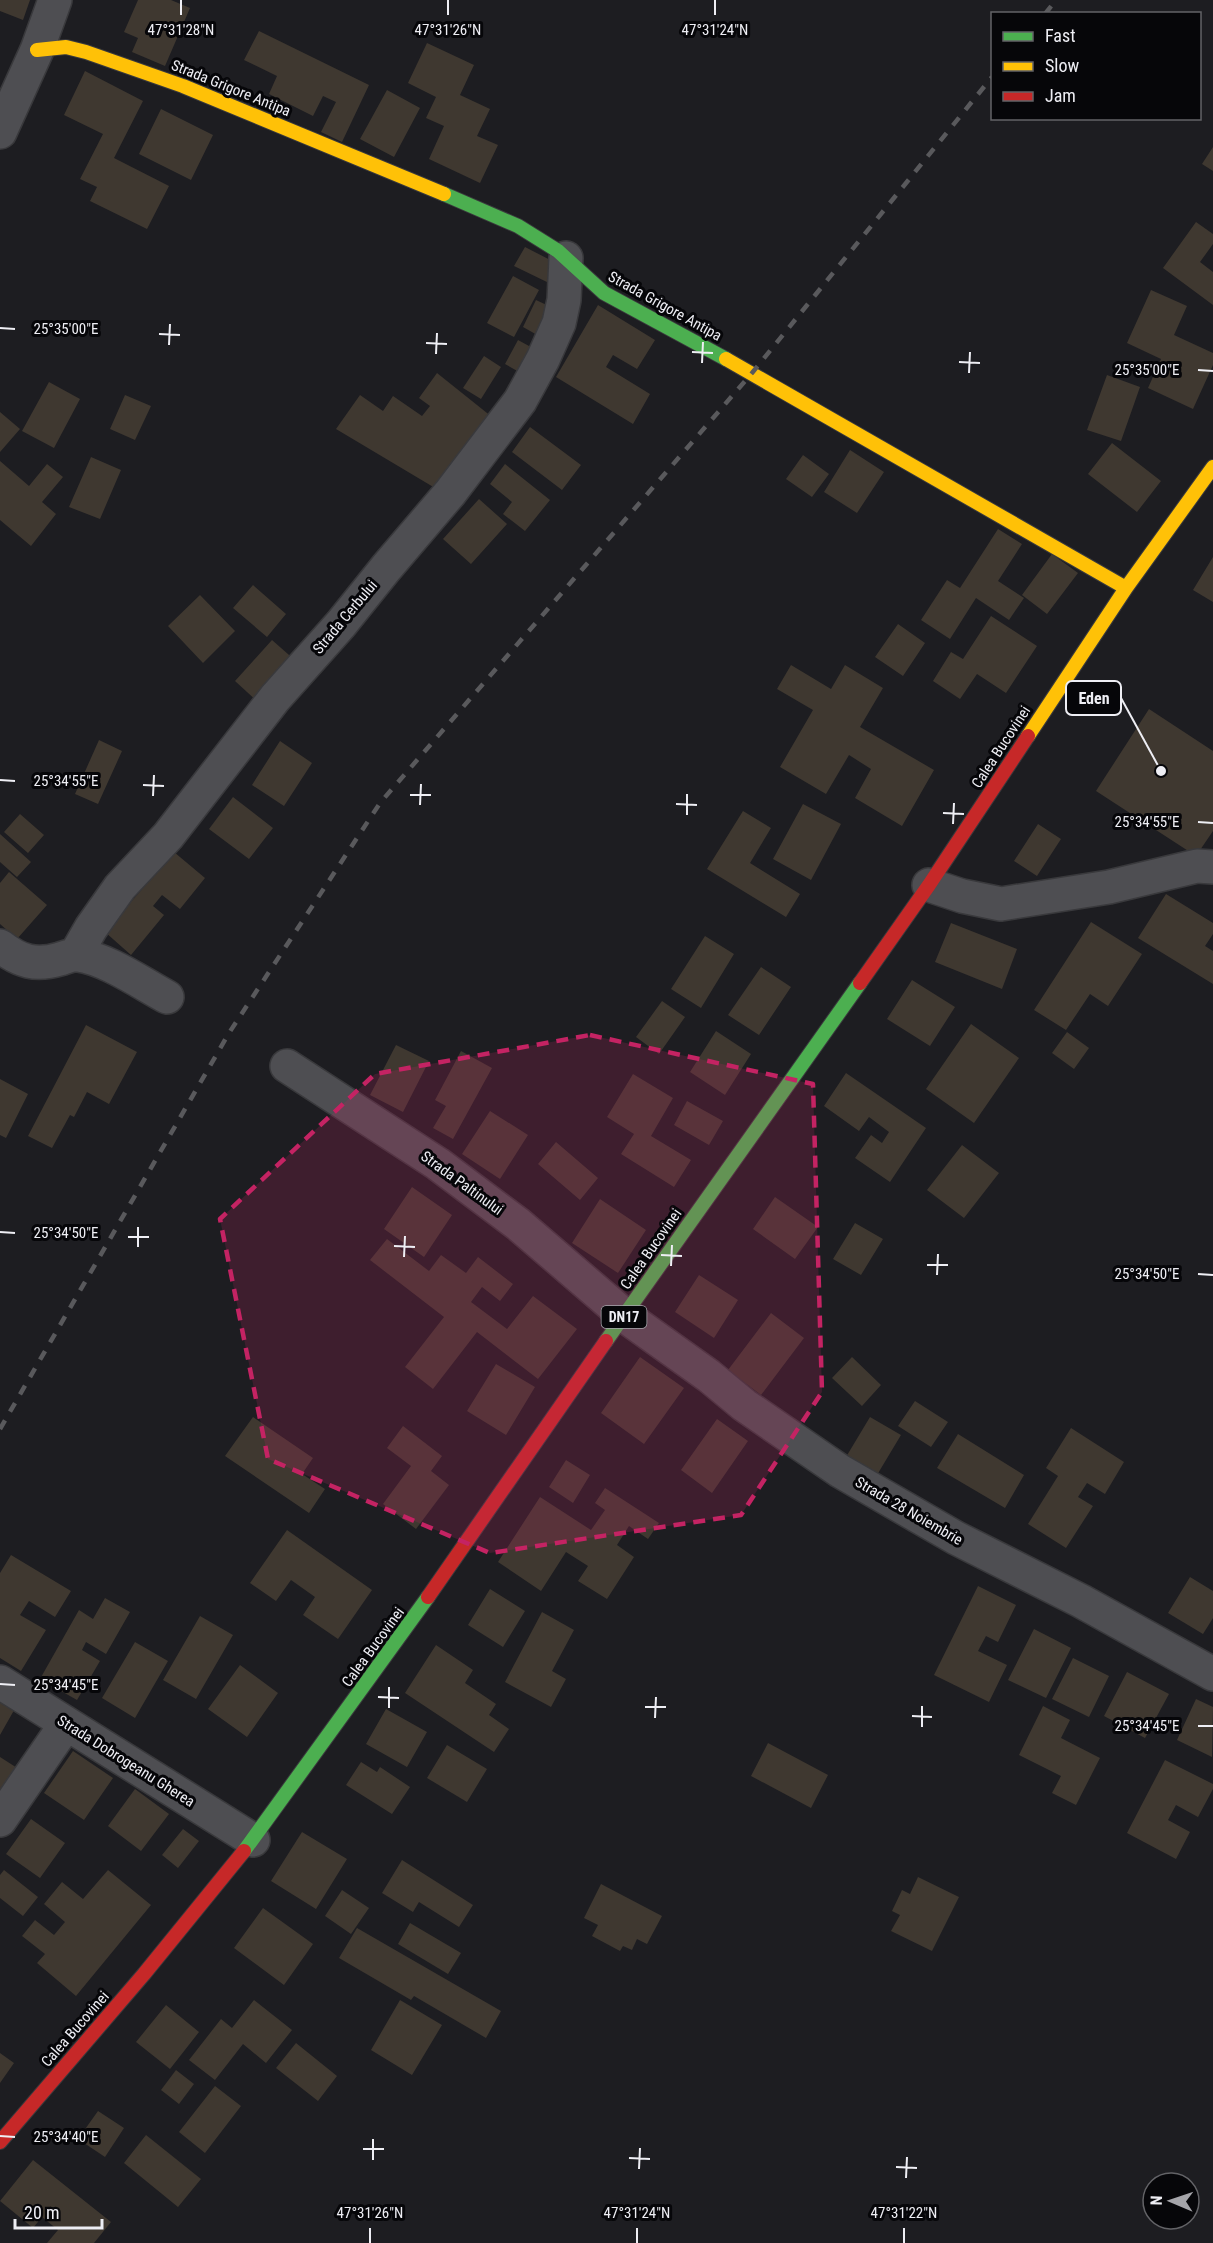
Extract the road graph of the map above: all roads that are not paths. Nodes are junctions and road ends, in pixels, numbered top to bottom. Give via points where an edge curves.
1 (55, 0) edge
2 (37, 50) junction
3 (0, 132) edge
4 (566, 258) junction
5 (1213, 467) edge
6 (1126, 588) junction
7 (1213, 867) edge
8 (929, 885) junction
9 (0, 946) edge
10 (76, 954) junction
11 (167, 997) dead end
12 (287, 1066) dead end
13 (625, 1316) junction
14 (1213, 1674) edge
15 (0, 1682) edge
16 (66, 1724) junction
17 (0, 1820) edge
18 (253, 1840) junction
19 (0, 2142) edge

1 - 2 street
2 - 3 street
2 - 4 main road, Strada Grigore Antipa via 66,47 87,52 183,86 518,226
4 - 6 main road, Strada Grigore Antipa via 604,293 752,373
4 - 10 street, Strada Cerbului via 559,323 520,401 450,494 275,698 168,836 120,887
5 - 6 main road, Calea Bucovinei / DN17
6 - 8 main road, Calea Bucovinei / DN17
7 - 8 street via 1197,866 1109,887 1001,904
8 - 13 main road, Calea Bucovinei / DN17
9 - 10 street via 11,955 44,964
10 - 11 street via 101,962
12 - 13 street, Strada Paltinului via 438,1164 518,1224
13 - 14 street, Strada 28 Noiembrie via 840,1471 956,1538
13 - 18 main road, Calea Bucovinei / DN17
15 - 16 street, Strada Dobrogeanu Gherea
16 - 17 street
16 - 18 street, Strada Dobrogeanu Gherea
18 - 19 main road, Calea Bucovinei / DN17

